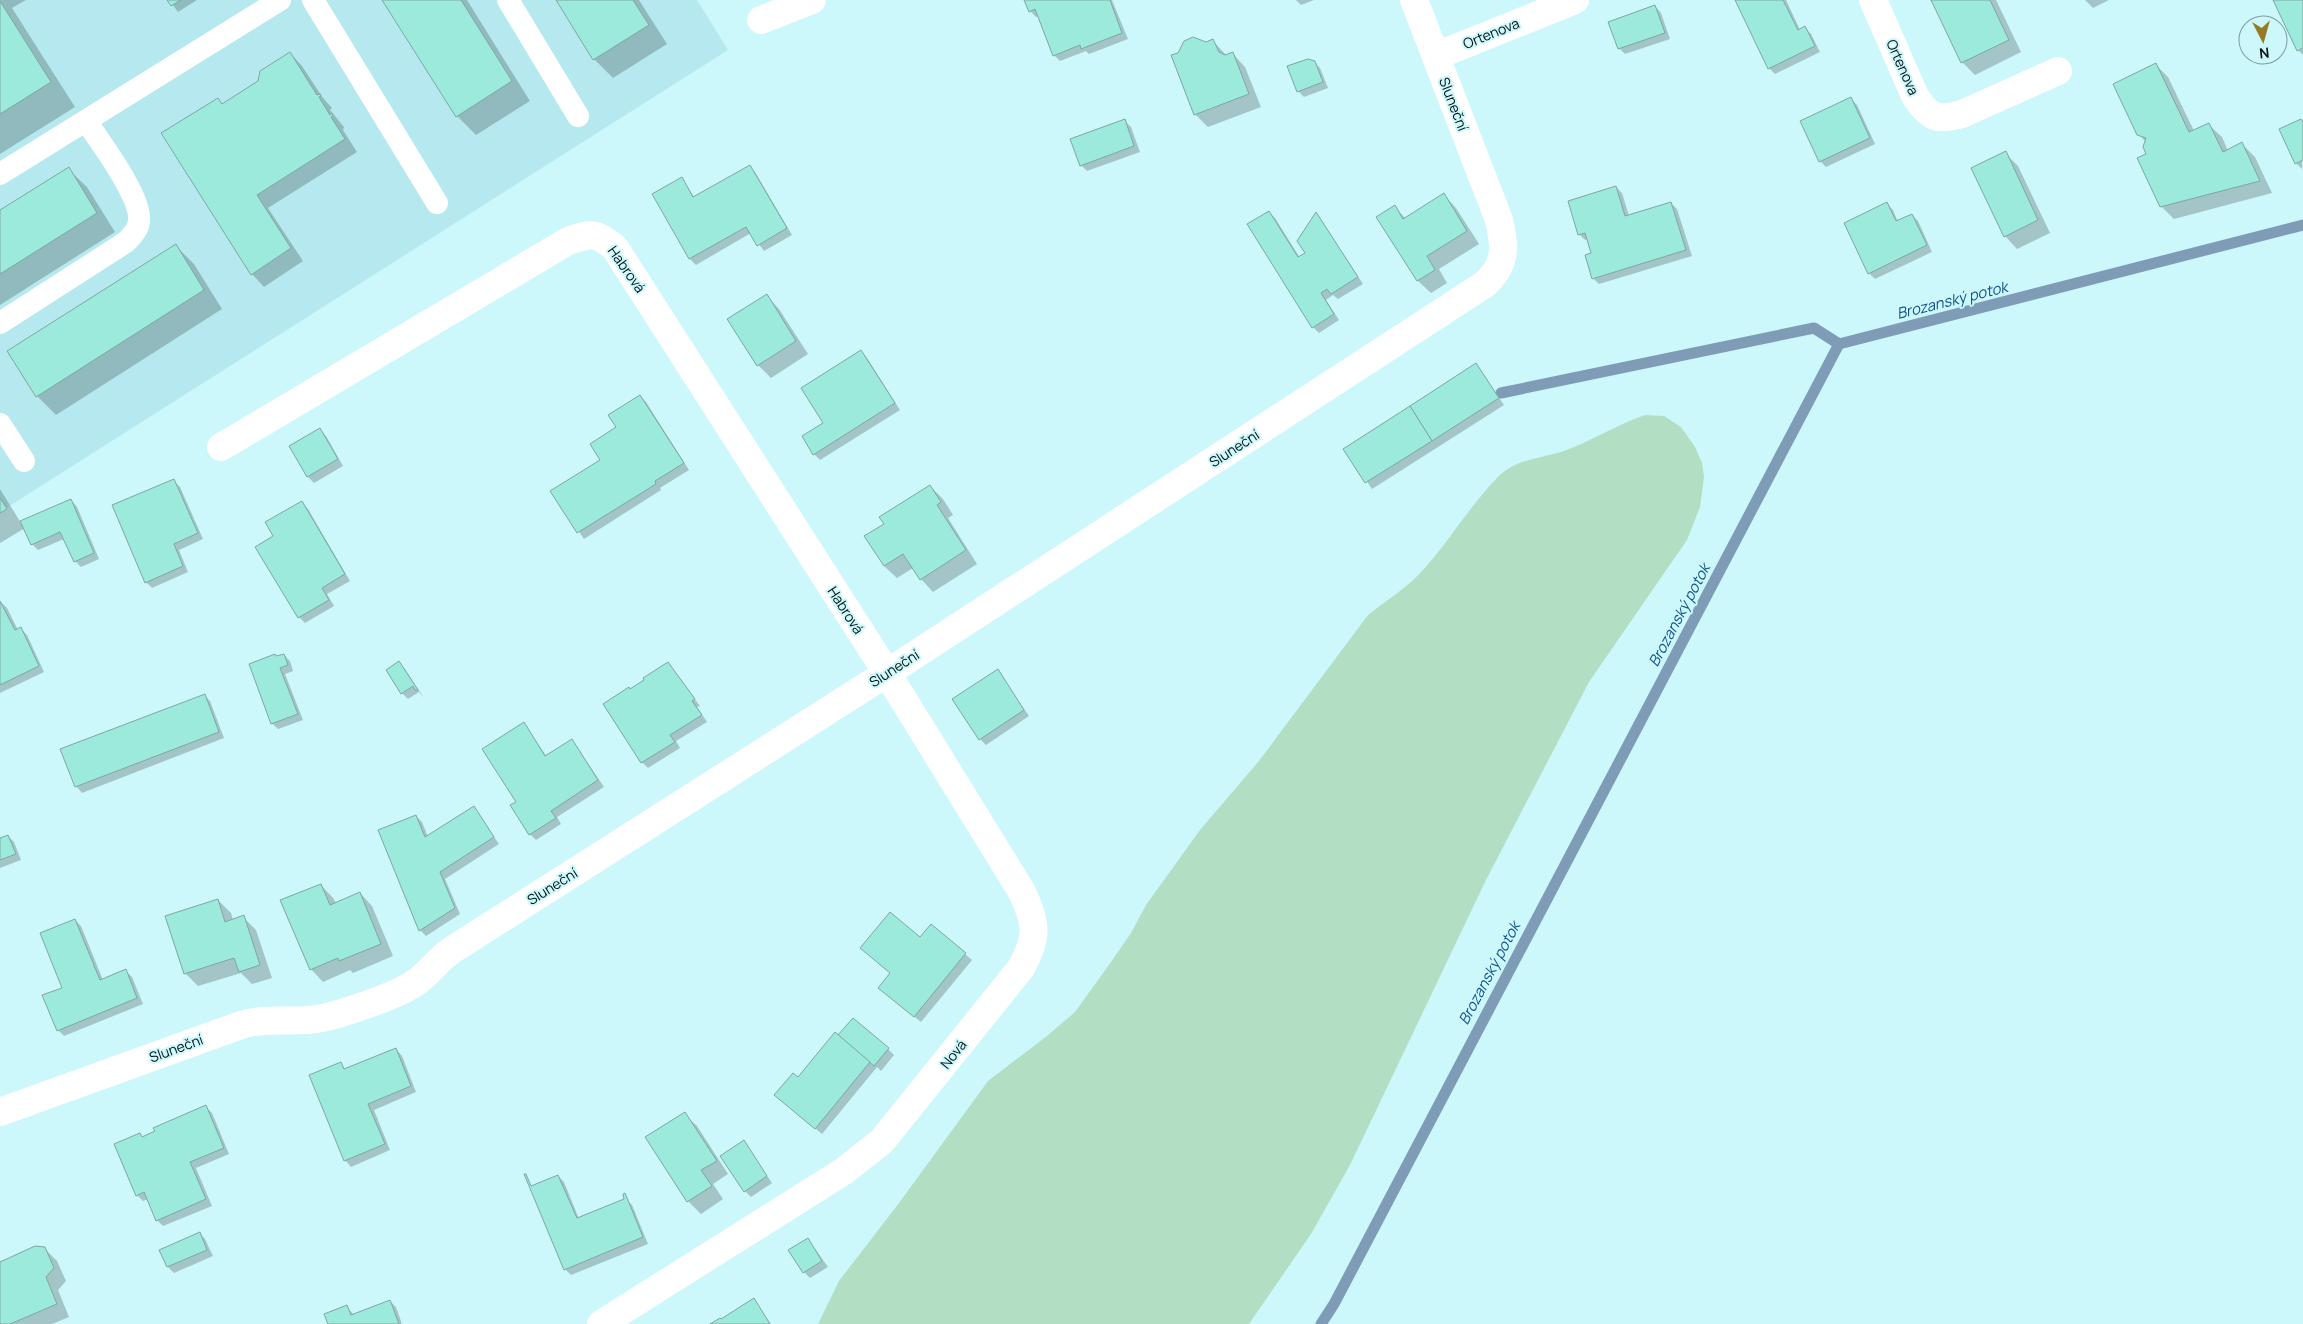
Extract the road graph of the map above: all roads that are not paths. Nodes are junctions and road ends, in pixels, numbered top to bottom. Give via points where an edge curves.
1 (280, 0) edge
2 (313, 0) edge
3 (508, 0) edge
4 (812, 0) edge
5 (1414, 0) edge
6 (1575, 0) edge
7 (1873, 0) edge
8 (761, 20) dead end
9 (1436, 56) junction
10 (2058, 71) dead end
11 (578, 116) dead end
12 (86, 121) junction
13 (0, 174) edge
14 (438, 203) dead end
15 (0, 322) edge
16 (0, 424) edge
17 (221, 447) dead end
18 (24, 461) dead end
19 (887, 673) junction
20 (0, 1112) edge
21 (601, 1324) edge

1 - 12 lane
2 - 14 lane
3 - 11 lane
4 - 8 street
5 - 9 street, Sluneční
6 - 9 street, Ortenova
7 - 10 street, Ortenova via 1915,96 1933,116 1947,118 1962,114
9 - 19 street, Sluneční via 1499,220 1504,241 1503,259 1497,273 1485,284
12 - 13 lane
12 - 15 lane via 132,194 140,221 135,233 126,242
16 - 18 lane
17 - 19 street, Habrová via 568,241 600,236 615,248
19 - 20 street, Sluneční via 452,950 426,975 400,991 318,1019 257,1020 240,1025
19 - 21 street, Nová via 1022,892 1032,912 1035,930 1031,950 1021,968 882,1141 844,1171

